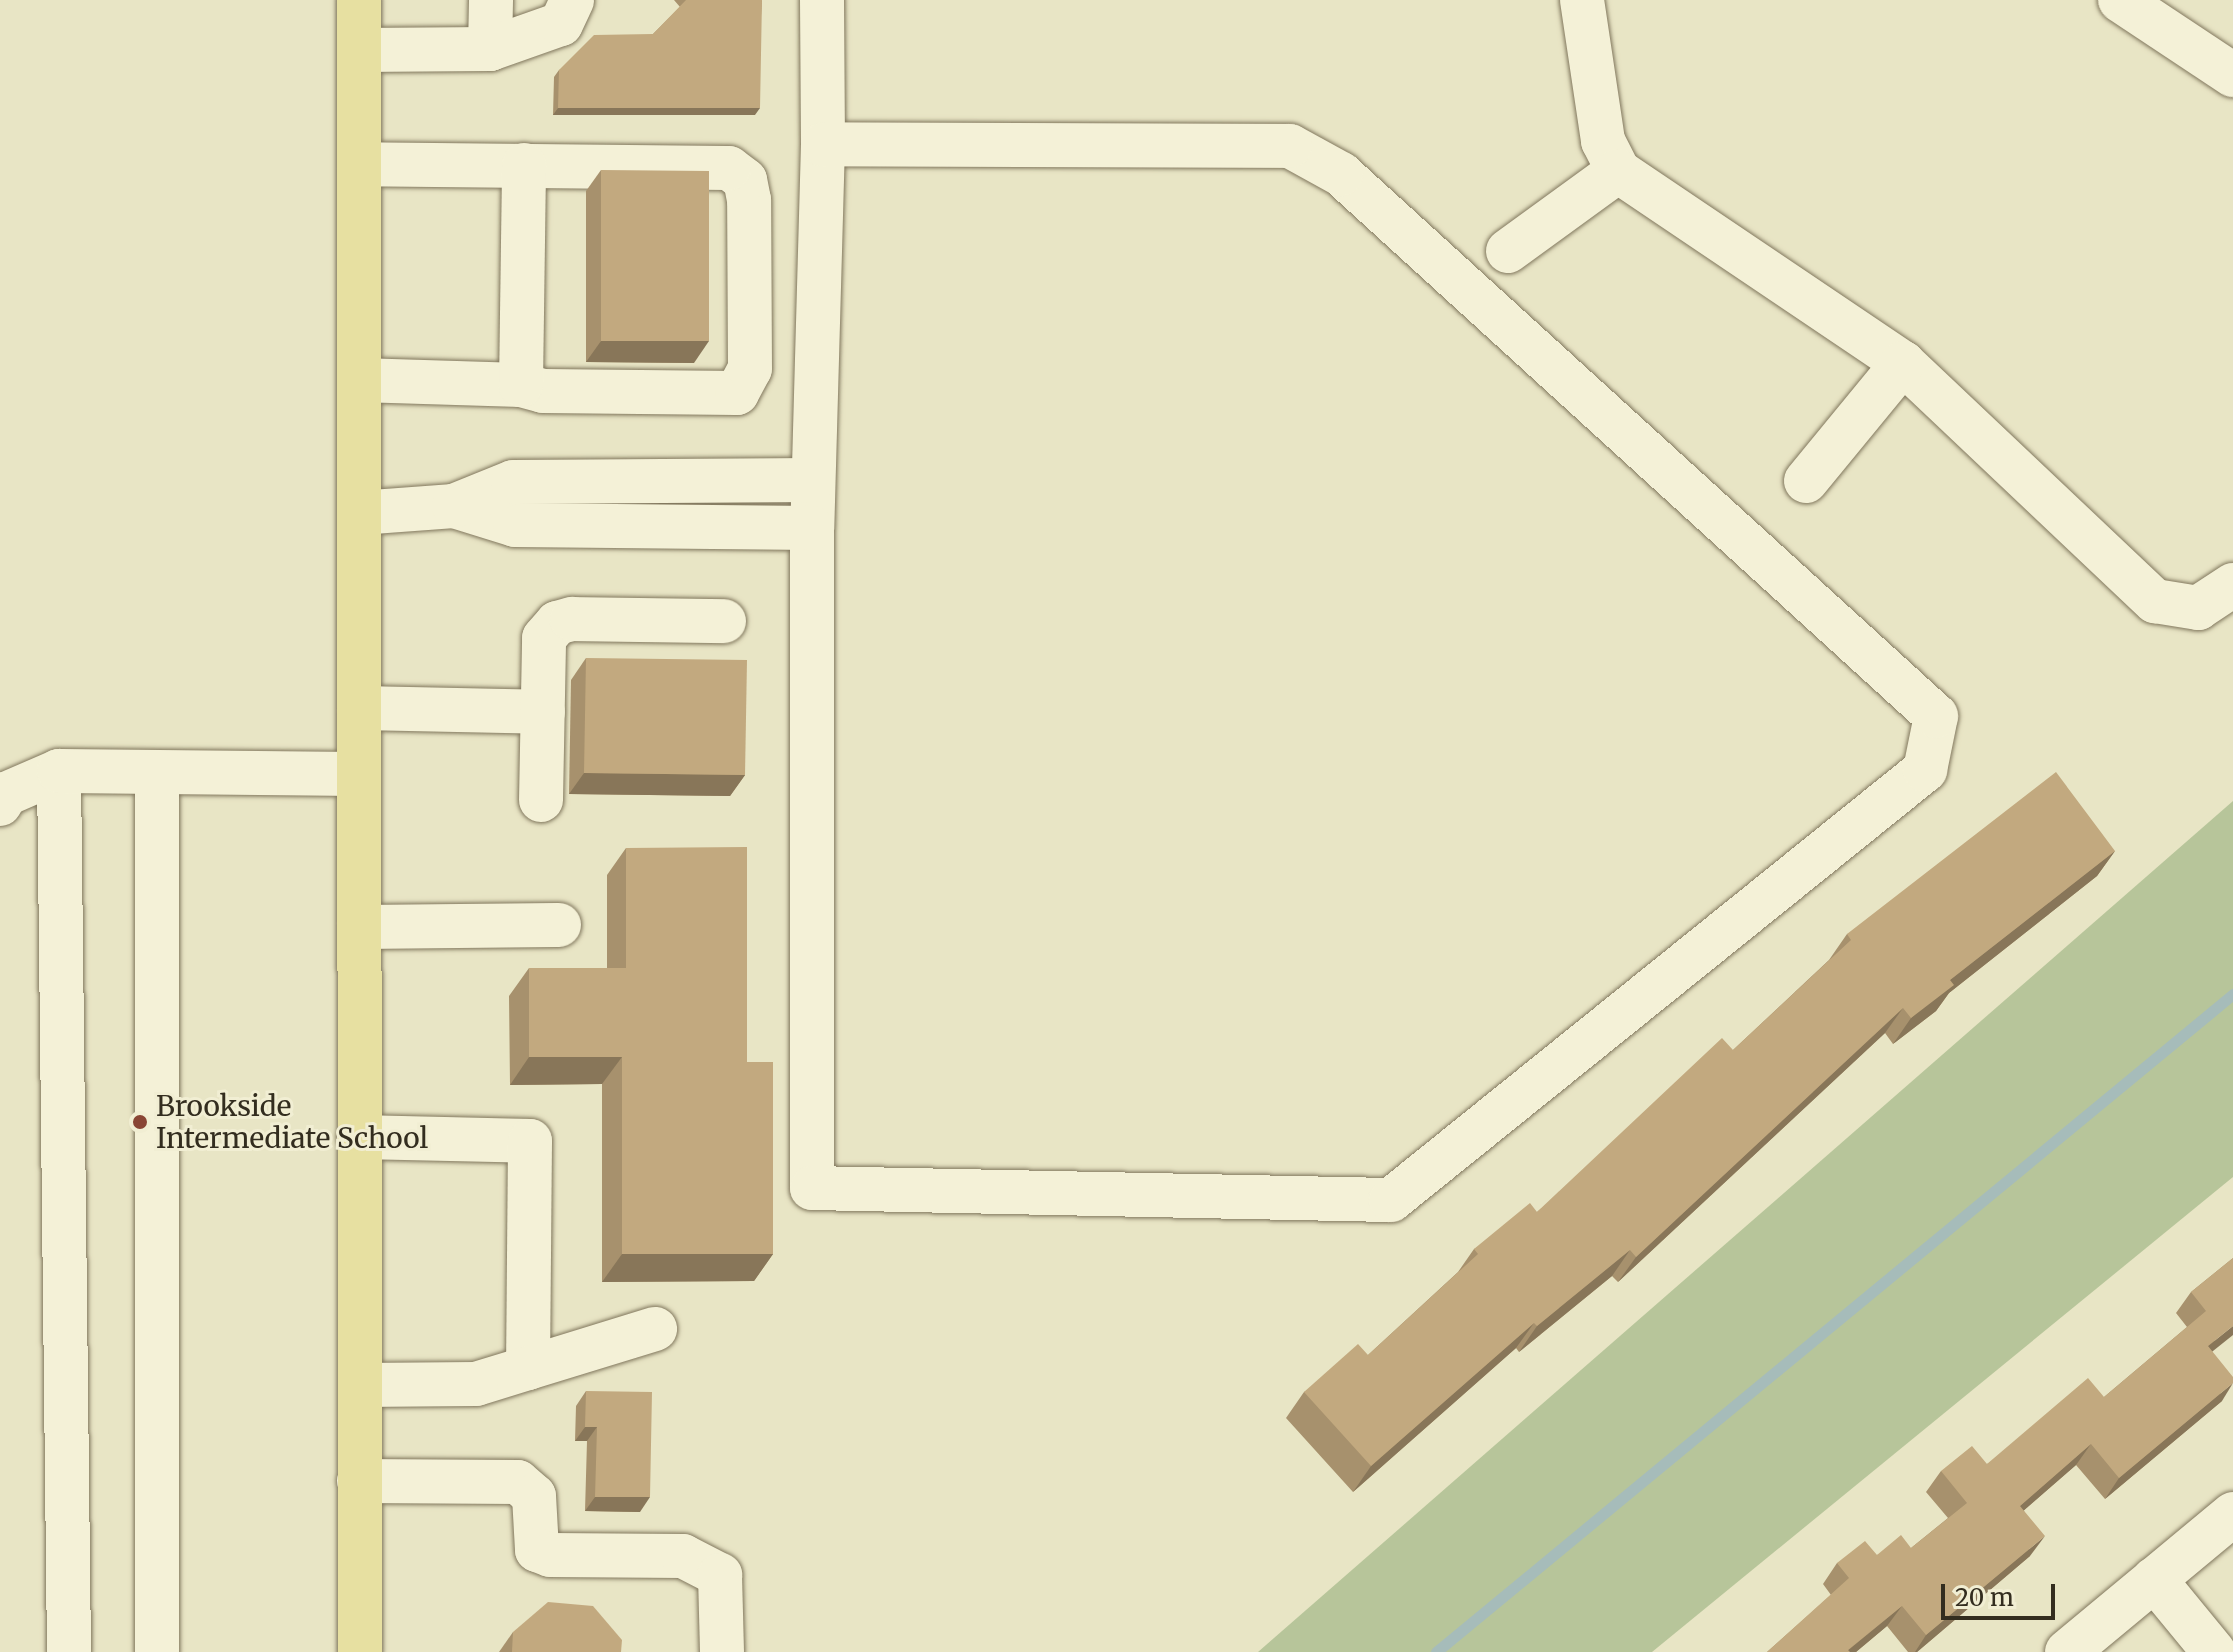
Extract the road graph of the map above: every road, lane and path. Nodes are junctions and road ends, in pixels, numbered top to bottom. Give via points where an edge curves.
1 (359, 0) edge
2 (491, 0) edge
3 (572, 0) edge
4 (822, 0) edge
5 (1582, 0) edge
6 (2120, 0) edge
7 (490, 49) junction
8 (359, 50) junction
9 (2233, 75) edge
10 (823, 144) junction
11 (359, 164) junction
12 (524, 165) junction
13 (1618, 171) junction
14 (1508, 251) dead end
15 (1903, 363) junction
16 (359, 380) junction
17 (521, 385) junction
18 (813, 480) junction
19 (731, 481) junction
20 (1806, 481) dead end
21 (454, 506) junction
22 (359, 513) junction
23 (732, 526) junction
24 (812, 528) junction
25 (2233, 585) edge
26 (724, 621) dead end
27 (359, 708) junction
28 (543, 712) junction
29 (59, 771) junction
30 (157, 773) junction
31 (359, 774) junction
32 (541, 800) dead end
33 (0, 804) edge
34 (559, 925) dead end
35 (359, 927) junction
36 (359, 1137) junction
37 (655, 1329) dead end
38 (528, 1368) junction
39 (360, 1385) junction
40 (359, 1481) junction
41 (2233, 1514) edge
42 (2154, 1579) junction
43 (69, 1652) edge
44 (157, 1652) edge
45 (360, 1652) edge
46 (722, 1652) edge
47 (2067, 1652) edge
48 (2214, 1652) edge

1 - 8 main road
2 - 7 street
3 - 7 street via 561,24
4 - 10 street
5 - 13 street via 1603,141
6 - 9 street
7 - 8 street
8 - 11 main road
10 - 18 street
10 - 24 street via 1290,146 1341,174 1936,716 1925,770 1907,788 1391,1200 812,1188
11 - 12 street
11 - 16 main road
12 - 17 street
12 - 17 street via 720,164 745,180 750,369 737,393 543,391
13 - 14 street
13 - 15 street
15 - 20 street
15 - 25 street via 2155,601 2198,608
16 - 17 street
16 - 22 main road
18 - 19 street
18 - 24 street
19 - 21 street via 513,482
19 - 23 street
21 - 22 street
21 - 23 street via 515,525
22 - 27 main road
23 - 24 street
26 - 28 street via 557,623 544,638
27 - 28 street
27 - 31 main road
28 - 32 street
29 - 30 street
29 - 33 street via 6,794
29 - 43 street
30 - 31 street
30 - 44 street
31 - 35 main road
34 - 35 street
35 - 36 main road
36 - 38 street via 530,1141
36 - 39 main road
37 - 38 street
38 - 39 street via 476,1384
39 - 40 main road
40 - 45 main road
40 - 46 street via 518,1482 534,1496 537,1550 550,1555 683,1556 720,1575
41 - 42 street
42 - 47 street
42 - 48 street

